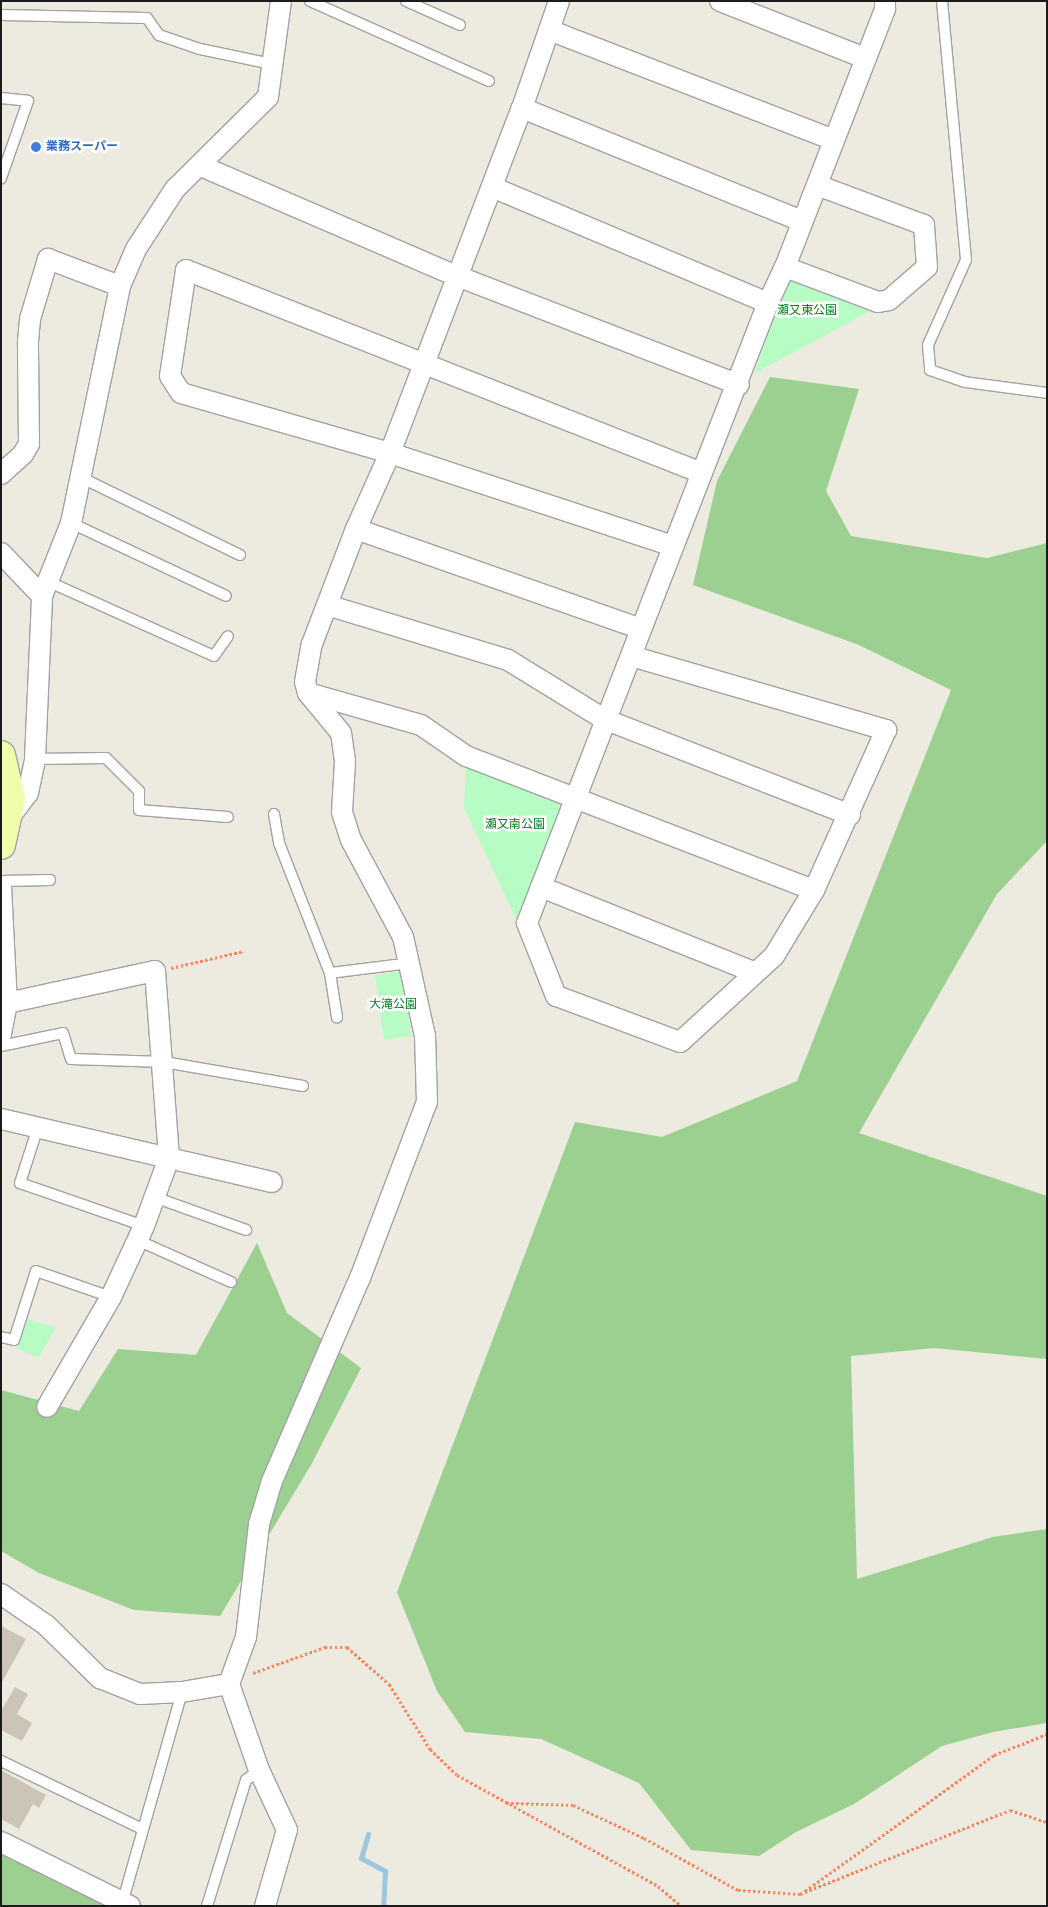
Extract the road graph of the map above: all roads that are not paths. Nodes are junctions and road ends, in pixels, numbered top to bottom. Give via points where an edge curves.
1 (281, 1) edge
2 (310, 1) edge
3 (406, 1) edge
4 (559, 1) edge
5 (720, 1) edge
6 (885, 1) edge
7 (942, 1) edge
8 (1, 15) edge
9 (460, 25) dead end
10 (549, 30) junction
11 (865, 58) junction
12 (272, 64) junction
13 (489, 81) dead end
14 (1, 98) edge
15 (522, 108) junction
16 (834, 140) junction
17 (201, 166) junction
18 (1, 178) edge
19 (817, 185) junction
20 (492, 188) junction
21 (802, 221) junction
22 (785, 268) junction
23 (457, 276) junction
24 (120, 286) junction
25 (768, 303) junction
26 (424, 363) junction
27 (738, 385) junction
28 (1047, 393) edge
29 (390, 453) junction
30 (702, 473) junction
31 (1, 474) edge
32 (80, 477) junction
33 (71, 522) junction
34 (356, 529) junction
35 (673, 546) junction
36 (1, 553) edge
37 (240, 555) dead end
38 (45, 588) junction
39 (226, 596) dead end
40 (327, 605) junction
41 (641, 630) junction
42 (228, 636) dead end
43 (631, 656) junction
44 (308, 693) junction
45 (604, 719) junction
46 (1, 755) edge
47 (35, 758) junction
48 (574, 800) junction
49 (274, 814) dead end
50 (850, 815) junction
51 (228, 817) dead end
52 (9, 818) junction
53 (1, 845) edge
54 (1, 880) edge
55 (50, 880) dead end
56 (1, 886) edge
57 (541, 887) junction
58 (814, 890) junction
59 (410, 963) junction
60 (754, 972) junction
61 (330, 973) junction
62 (7, 1003) junction
63 (337, 1017) dead end
64 (1, 1035) edge
65 (1, 1046) edge
66 (164, 1062) junction
67 (303, 1086) dead end
68 (1, 1119) edge
69 (38, 1127) junction
70 (169, 1158) junction
71 (272, 1182) dead end
72 (154, 1197) junction
73 (246, 1230) dead end
74 (140, 1233) junction
75 (231, 1282) dead end
76 (111, 1297) junction
77 (1, 1337) edge
78 (47, 1407) dead end
79 (1, 1594) edge
80 (229, 1684) junction
81 (182, 1692) junction
82 (1, 1761) edge
83 (259, 1770) junction
84 (142, 1829) junction
85 (1, 1842) edge
86 (125, 1905) edge
87 (206, 1906) edge
88 (265, 1906) edge

1 - 12 street
2 - 13 lane
3 - 9 lane
4 - 10 street
5 - 11 street
6 - 11 street via 885,9
7 - 28 lane via 966,260 928,346 930,370 965,382
8 - 12 lane via 148,18 159,35 200,49
10 - 15 street
10 - 16 street
11 - 16 street
12 - 17 street via 268,97
14 - 18 lane via 28,101
15 - 20 street
15 - 21 street
16 - 19 street
17 - 23 street
17 - 24 street via 175,189 154,220
19 - 21 street
19 - 22 street via 924,225 927,267 889,300 878,302
20 - 23 street
20 - 25 street
21 - 22 street
22 - 25 street
23 - 26 street
23 - 27 street
24 - 31 street via 48,259 30,319 29,444
24 - 32 street
25 - 27 street
26 - 29 street
26 - 29 street via 186,270 170,376 181,393
26 - 30 street
27 - 30 street
29 - 34 street
29 - 35 street
30 - 35 street
32 - 33 street
32 - 37 lane
33 - 38 street
33 - 39 lane
34 - 40 street
34 - 41 street
35 - 41 street
36 - 38 street
38 - 42 lane via 214,656
38 - 47 street
40 - 44 street via 308,662 305,682
40 - 45 street via 508,660
41 - 43 street
43 - 45 street
43 - 50 street via 886,730
44 - 48 street via 421,725 466,756
44 - 59 street via 341,733 345,761 342,812 351,840 392,911
45 - 48 street
45 - 50 street
46 - 52 main road via 11,799
47 - 51 lane via 106,758 139,791 139,810
47 - 52 street via 28,793
48 - 57 street
48 - 58 street
49 - 61 lane via 279,843
50 - 58 street
52 - 53 main road
54 - 55 lane
56 - 62 street
57 - 60 street
57 - 60 street via 527,922 556,996 680,1042
58 - 60 street via 774,956
59 - 61 lane
59 - 80 street via 426,1036 427,1102 360,1278 272,1480 258,1524 246,1637
61 - 63 lane
62 - 64 street
62 - 66 street via 155,971
65 - 66 lane via 63,1033 71,1059
66 - 67 lane
66 - 70 street
68 - 69 street
69 - 70 street
69 - 74 lane via 20,1183
70 - 71 street
70 - 72 street
72 - 73 lane
72 - 74 street
74 - 75 lane
74 - 76 street
76 - 77 lane via 36,1271 14,1340
76 - 78 street
79 - 81 street via 46,1625 100,1678 140,1694
80 - 81 street
80 - 83 street
81 - 84 lane
82 - 84 lane
83 - 87 lane via 246,1780
83 - 88 street via 287,1830
84 - 86 lane
85 - 86 street

